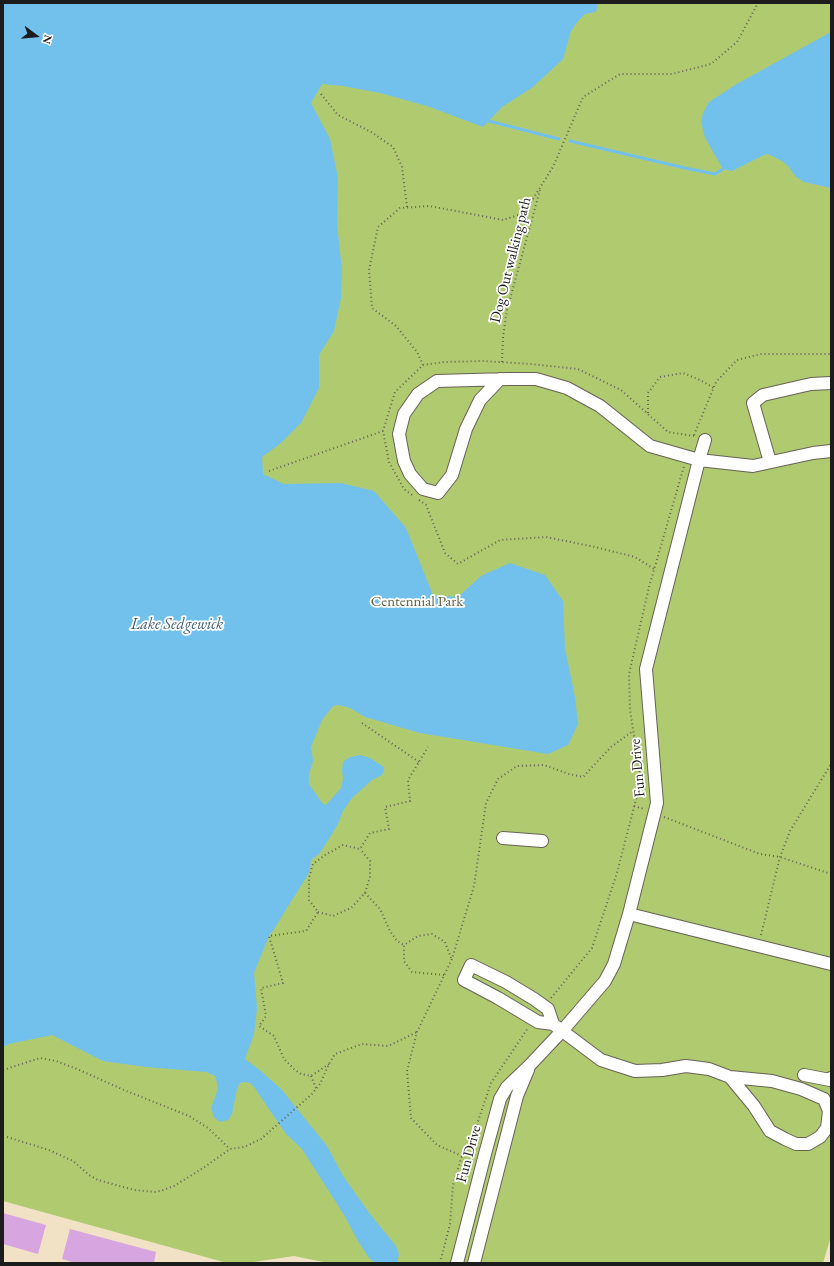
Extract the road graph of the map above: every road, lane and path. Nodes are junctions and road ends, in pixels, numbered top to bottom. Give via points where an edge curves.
1 (758, 3) edge
2 (321, 94) dead end
3 (540, 188) junction
4 (407, 207) junction
5 (831, 354) edge
6 (502, 362) junction
7 (423, 365) junction
8 (500, 379) junction
9 (831, 384) edge
10 (714, 388) junction
11 (648, 414) junction
12 (383, 431) junction
13 (699, 438) junction
14 (831, 451) edge
15 (686, 457) junction
16 (699, 460) junction
17 (770, 462) junction
18 (269, 471) dead end
19 (654, 570) junction
20 (362, 723) dead end
21 (633, 731) junction
22 (428, 747) dead end
23 (419, 762) junction
24 (831, 764) edge
25 (634, 806) junction
26 (654, 813) junction
27 (503, 838) dead end
28 (542, 841) dead end
29 (360, 849) junction
30 (780, 856) junction
31 (831, 874) edge
32 (365, 893) junction
33 (318, 912) junction
34 (629, 914) junction
35 (404, 945) junction
36 (758, 946) junction
37 (452, 959) junction
38 (831, 964) edge
39 (444, 975) junction
40 (506, 982) junction
41 (498, 998) junction
42 (544, 1007) junction
43 (534, 1020) junction
44 (557, 1027) junction
45 (417, 1032) junction
46 (328, 1064) junction
47 (530, 1065) junction
48 (3, 1070) edge
49 (804, 1075) dead end
50 (311, 1076) junction
51 (730, 1077) junction
52 (831, 1078) edge
53 (316, 1088) junction
54 (3, 1137) edge
55 (230, 1149) junction
56 (462, 1156) junction
57 (278, 1263) edge
58 (288, 1263) edge
59 (440, 1263) edge
60 (457, 1263) edge
61 (474, 1263) edge

1 - 3 path via 737,42 711,64 672,74 620,74 583,97 553,167
2 - 4 path via 338,115 393,147 402,167
3 - 4 path via 524,213 503,220 429,206
3 - 6 path, Dog Out walking path via 507,310
4 - 7 path via 400,208 378,227 369,270 372,308 396,326 417,352
5 - 10 path via 761,354 737,360 716,382
6 - 7 path via 444,362
6 - 11 path via 578,369 621,390
7 - 12 path via 395,392
8 - 8 lane via 437,381 418,394 404,414 399,434 404,461 410,474 423,489 438,493 452,475 466,429 480,400
8 - 15 lane via 536,378 568,388 600,406 650,446
9 - 17 lane via 811,384 763,394 753,402
10 - 11 path via 683,373 660,377 648,393
10 - 13 path
11 - 13 path via 668,432
12 - 18 path
12 - 19 path via 389,462 404,489 426,505 445,553 458,564 500,540 546,537 635,557
13 - 16 lane, Fun Drive
14 - 17 lane
15 - 16 lane
15 - 19 path
16 - 17 lane via 753,466
16 - 26 lane, Fun Drive via 646,669 657,803
19 - 21 path via 629,674
20 - 23 path
21 - 25 path via 641,780
21 - 37 path via 611,747 583,777 544,765 517,766 498,779 486,803 474,886
22 - 23 path
23 - 29 path via 408,780 410,801 385,807 390,829 370,833
24 - 30 path via 790,831
25 - 26 path
25 - 42 path via 618,873 592,948
26 - 30 path via 760,854
26 - 34 lane, Fun Drive
27 - 28 lane
29 - 32 path via 370,861 370,877
29 - 33 path via 343,845 313,864 309,878 309,900
30 - 31 path
30 - 36 path
32 - 33 path via 350,908 333,916
32 - 35 path via 380,909 397,941
33 - 50 path via 306,931 269,936 283,983 261,988 266,1016 259,1026 274,1036 288,1065 301,1074
34 - 36 lane
34 - 44 lane, Fun Drive via 614,964 605,981
35 - 37 path via 418,936 432,934 445,942
35 - 39 path via 404,961 412,972
36 - 38 lane
37 - 39 path
39 - 45 path
40 - 41 lane
40 - 41 lane via 471,965 464,980
40 - 42 lane
41 - 43 lane
42 - 44 lane via 548,1009
43 - 44 lane
43 - 56 path via 491,1083 474,1133
44 - 47 lane, Fun Drive
44 - 51 lane via 601,1060 634,1071 686,1066
45 - 46 path via 388,1046 362,1044 335,1054
45 - 56 path via 407,1071 411,1118 437,1145
46 - 50 path
46 - 53 path
47 - 60 lane, Fun Drive via 507,1087 500,1100
47 - 61 lane, Fun Drive via 517,1096
48 - 55 path via 40,1058 63,1064 189,1116 208,1128
49 - 52 lane via 830,1080
50 - 53 path
51 - 51 lane via 754,1106 770,1131 785,1139 796,1144 808,1144 820,1137 827,1128 829,1111 824,1099 772,1081
53 - 55 path via 261,1139
54 - 55 path via 49,1150 73,1161 98,1180 151,1192 174,1186
56 - 59 path via 453,1186 450,1224
57 - 58 path

